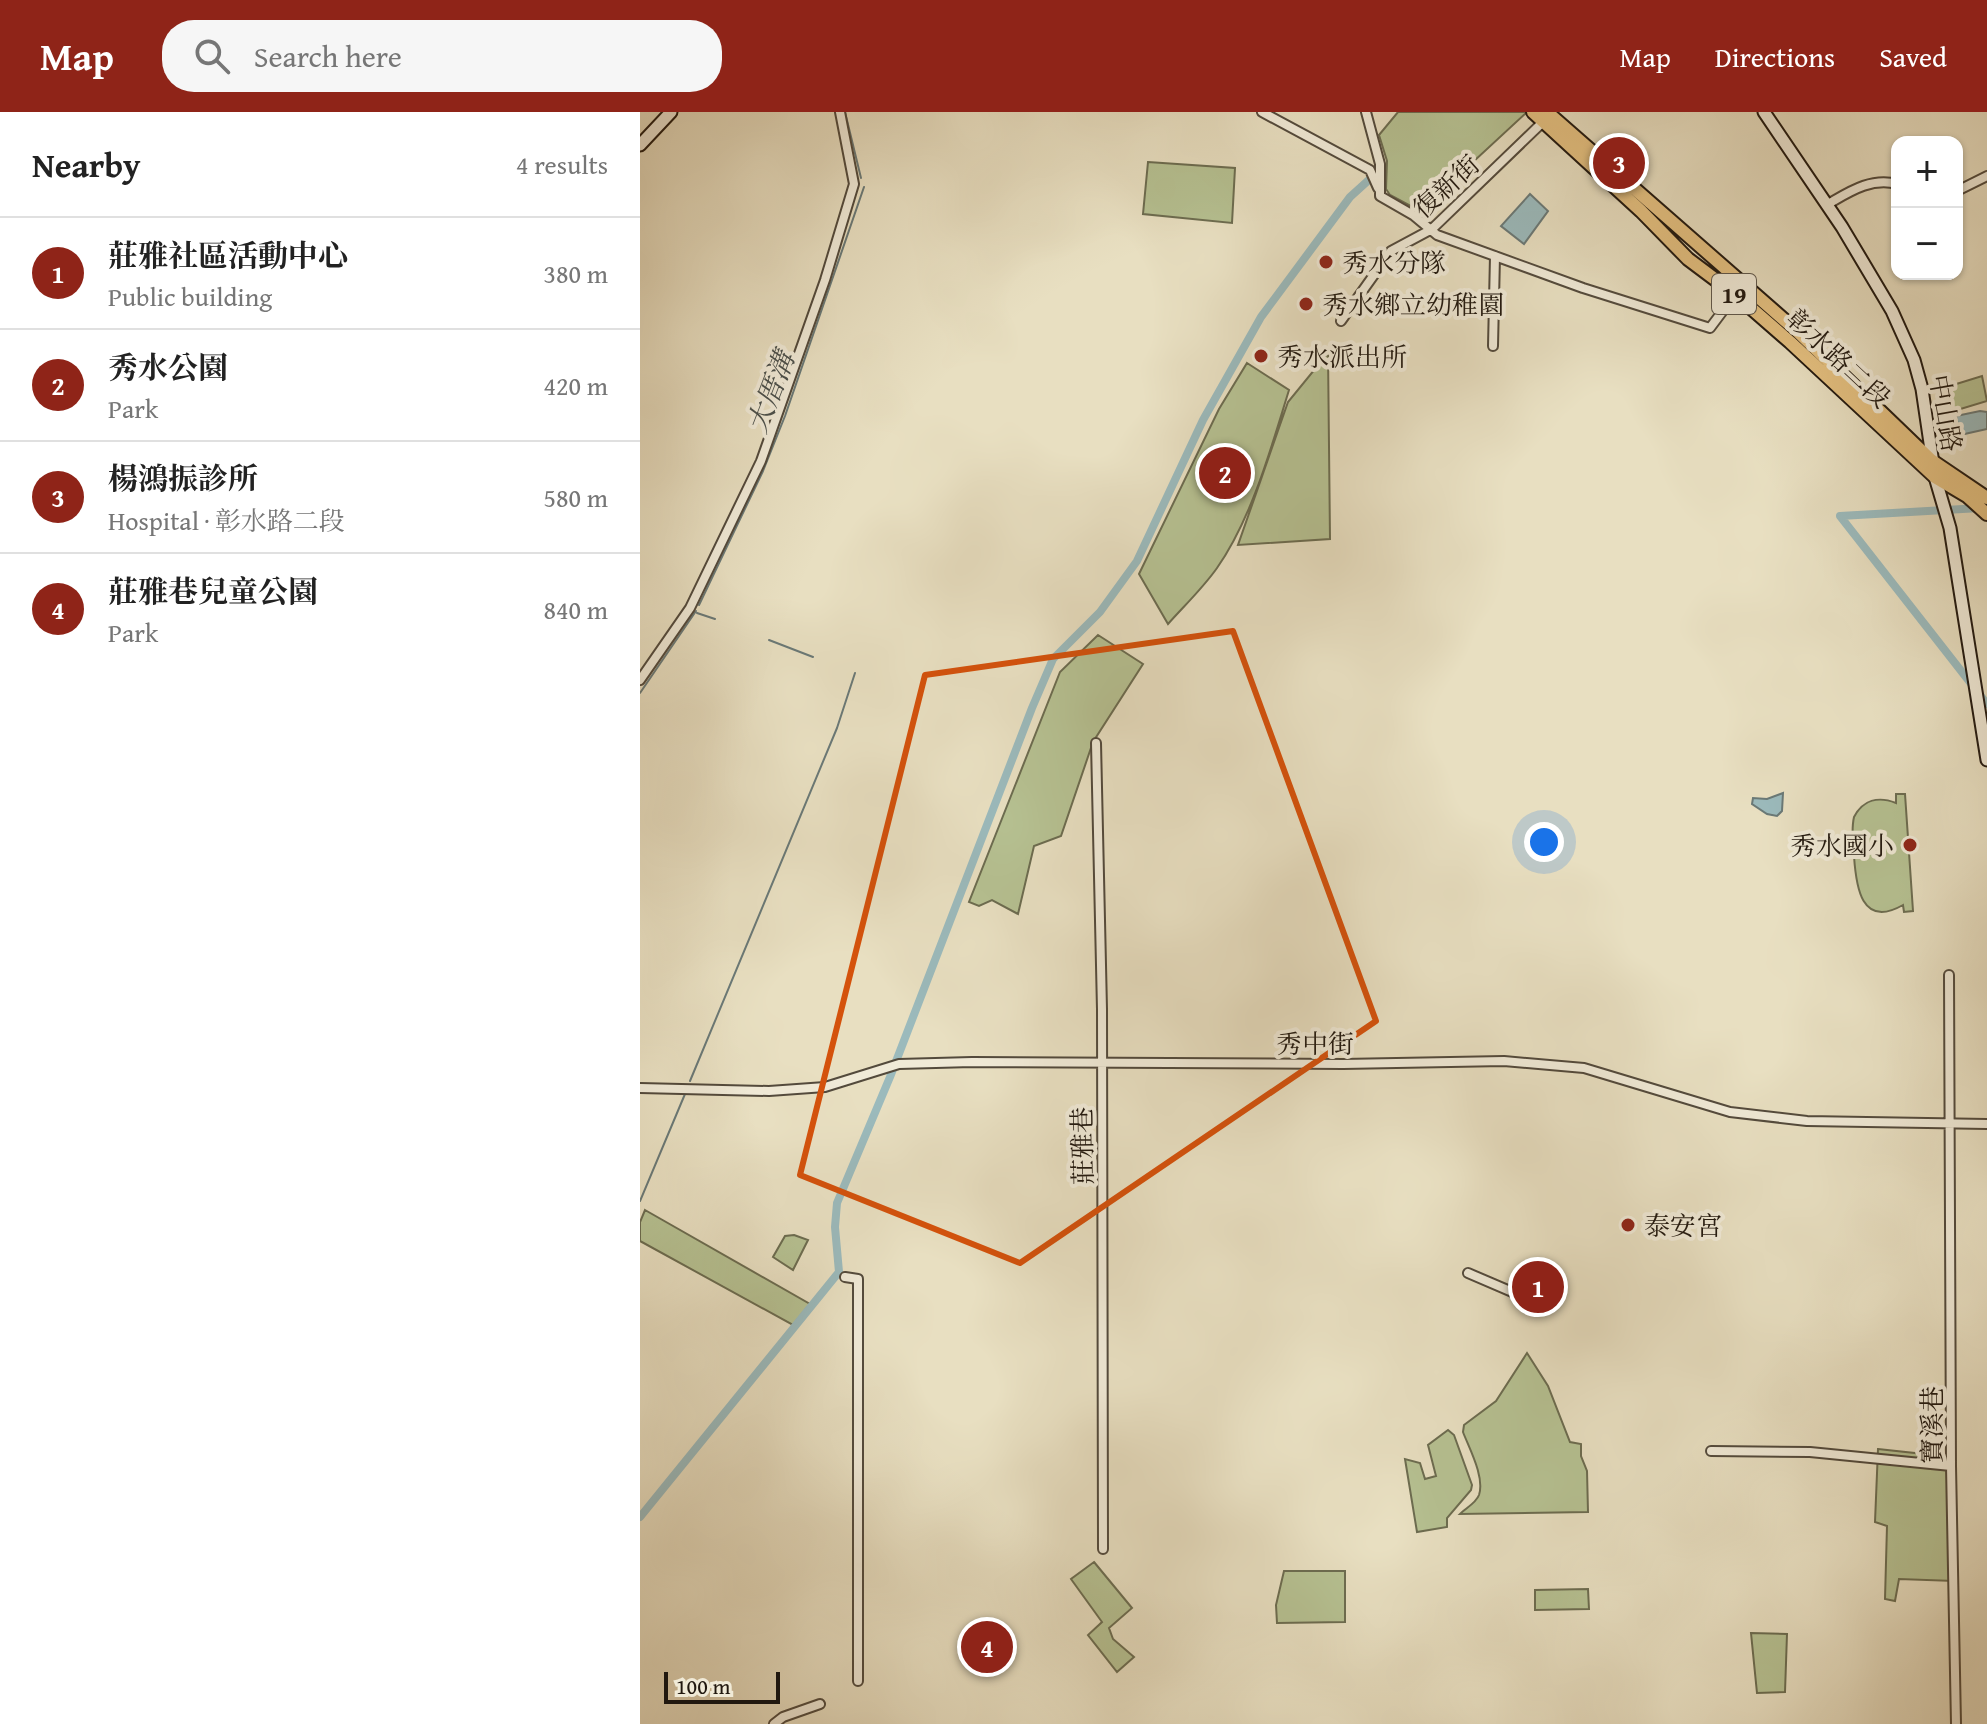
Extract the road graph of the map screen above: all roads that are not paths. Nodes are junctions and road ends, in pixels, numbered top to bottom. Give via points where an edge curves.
1 (671, 112) edge
2 (840, 112) edge
3 (1262, 112) edge
4 (1366, 112) edge
5 (1533, 112) edge
6 (1765, 113) edge
7 (1549, 115) edge
8 (640, 145) edge
9 (1987, 176) edge
10 (1891, 183) edge
11 (1963, 188) edge
12 (1380, 196) junction
13 (1828, 204) junction
14 (1432, 229) junction
15 (1495, 256) junction
16 (1740, 289) junction
17 (1341, 321) dead end
18 (1794, 337) junction
19 (1493, 346) dead end
20 (1931, 460) junction
21 (1935, 477) junction
22 (1985, 496) edge
23 (1987, 514) edge
24 (640, 680) edge
25 (1096, 743) dead end
26 (1987, 753) edge
27 (1987, 760) edge
28 (1949, 975) dead end
29 (1101, 1062) junction
30 (640, 1088) edge
31 (1987, 1124) edge
32 (1950, 1125) junction
33 (1468, 1273) dead end
34 (845, 1277) dead end
35 (1545, 1306) dead end
36 (1711, 1451) dead end
37 (1951, 1466) junction
38 (1103, 1549) dead end
39 (858, 1681) dead end
40 (820, 1704) dead end
41 (774, 1724) edge
42 (1956, 1724) edge

1 - 8 street
2 - 24 street via 854,184 799,355 761,461 690,608
3 - 12 street via 1370,170
4 - 12 street via 1380,164
5 - 7 main road, 彰水路二段 / 19
6 - 13 street, 中山路
7 - 14 street, 復新街
7 - 16 main road, 彰水路二段 / 19
7 - 16 main road, 彰水路二段 / 19 via 1688,259
9 - 11 street
10 - 13 street via 1860,187
12 - 14 street
13 - 20 street, 中山路 via 1906,337 1922,389
14 - 15 street
14 - 17 street, 復新街 via 1391,251
15 - 16 street via 1710,328
15 - 19 street
16 - 18 main road, 彰水路二段 / 19
18 - 20 main road, 彰水路二段 / 19
18 - 21 main road, 彰水路二段 / 19
20 - 21 street, 中山路
20 - 22 main road, 19
21 - 23 main road, 19
21 - 26 street, 中山路 via 1950,528
25 - 29 street, 莊雅巷
26 - 27 street, 中山路
28 - 32 street, 寶溪巷
29 - 30 street, 秀中街 via 899,1064 825,1087 769,1091
29 - 32 street, 秀中街 via 1504,1061 1584,1068 1730,1112 1807,1121
29 - 38 street, 莊雅巷
31 - 32 street, 秀中街
32 - 37 street, 寶溪巷
33 - 35 street
34 - 39 street via 858,1279
36 - 37 street via 1810,1452
37 - 42 street, 寶溪巷
40 - 41 street

